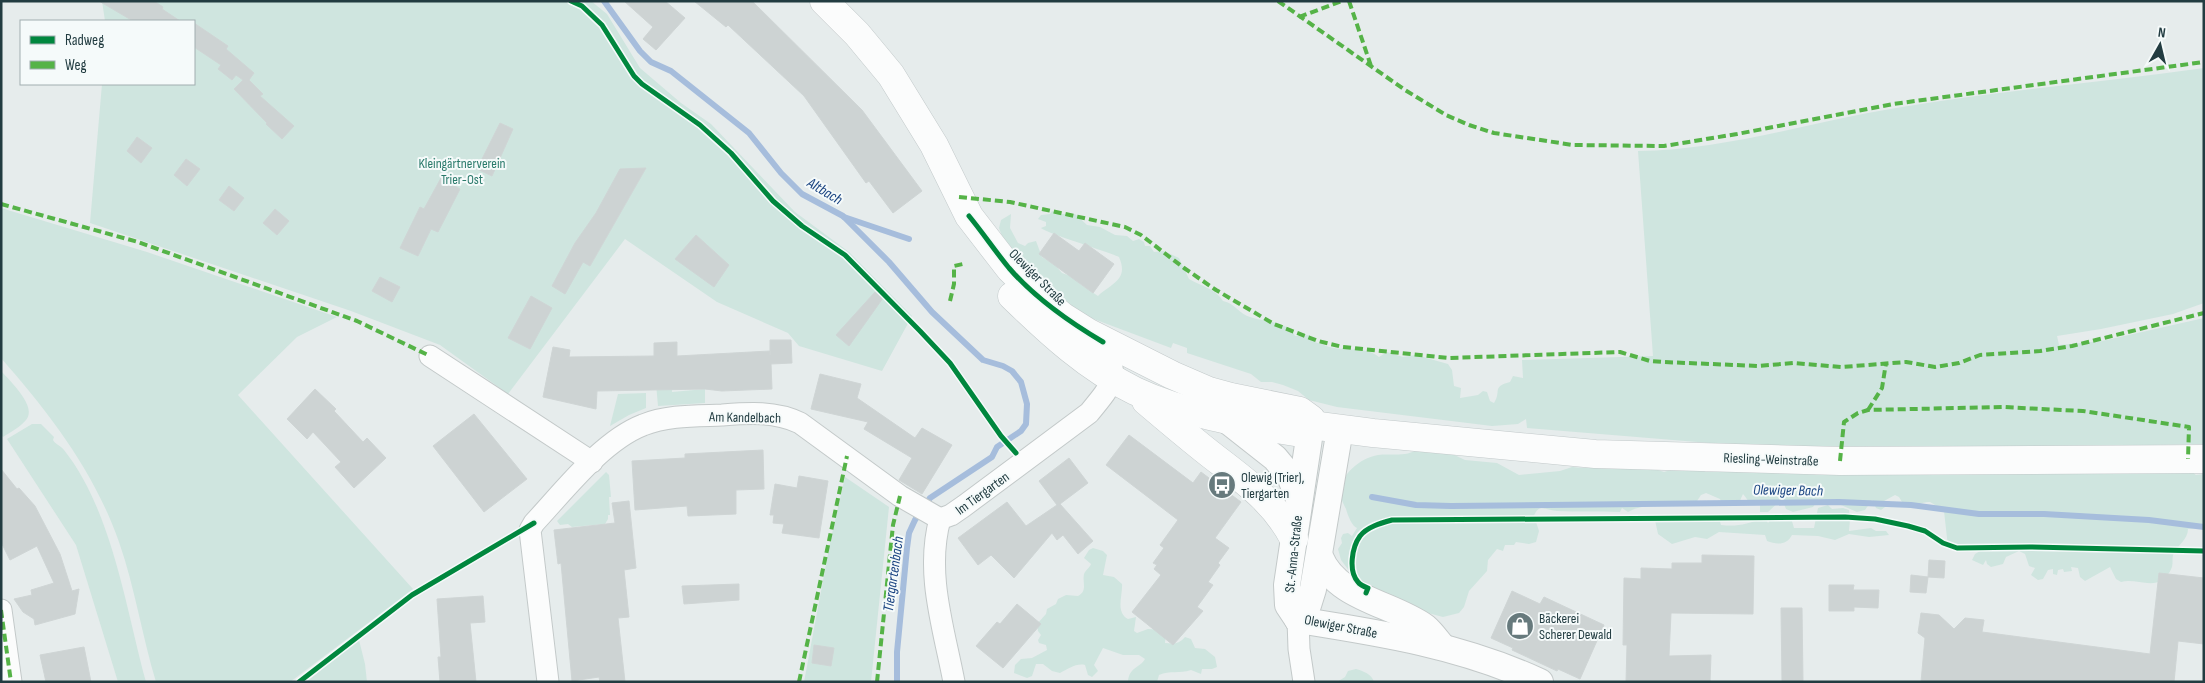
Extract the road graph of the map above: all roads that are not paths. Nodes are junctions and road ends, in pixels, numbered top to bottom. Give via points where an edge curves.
1 (824, 1) edge
2 (969, 216) junction
3 (1103, 342) junction
4 (430, 356) dead end
5 (1124, 385) junction
6 (1228, 422) junction
7 (1311, 425) junction
8 (1340, 429) junction
9 (2204, 459) edge
10 (592, 462) junction
11 (1299, 499) junction
12 (927, 512) junction
13 (1294, 539) junction
14 (1320, 557) junction
15 (1, 610) edge
16 (1298, 620) junction
17 (1441, 646) junction
18 (12, 682) edge
19 (548, 682) edge
20 (954, 682) edge
21 (1304, 682) edge
22 (1540, 682) edge

1 - 2 main road, Olewiger Straße via 873,53 904,94
2 - 3 main road, Olewiger Straße via 1010,269 1037,295 1062,316
2 - 5 main road, Olewiger Straße via 980,248 1004,289 1081,357
3 - 5 street
3 - 7 main road, Olewiger Straße via 1209,391 1300,411 1310,419
4 - 10 street
5 - 6 main road, Olewiger Straße
5 - 12 street, Im Tiergarten via 1102,397 1079,423 951,515
5 - 13 main road via 1262,494 1281,515
6 - 7 main road, Olewiger Straße via 1301,433
6 - 11 street via 1275,458 1290,476
7 - 8 main road, Olewiger Straße
7 - 11 street, St.-Anna-Straße
8 - 9 main road, Riesling-Weinstraße via 1595,454 1840,461
8 - 14 street, Olewiger Straße
10 - 12 street, Am Kandelbach via 622,436 652,422 775,414 800,423
10 - 19 street, Am Kandelbach via 530,530
11 - 13 street, St.-Anna-Straße
12 - 20 street, Im Tiergarten via 934,573
13 - 16 street, St.-Anna-Straße via 1287,596 1288,605
14 - 16 street, Olewiger Straße via 1308,605
14 - 17 street via 1329,573 1350,589 1427,628
15 - 18 street
16 - 17 street, Olewiger Straße
16 - 21 street, St.-Anna-Straße
17 - 22 street, Olewiger Straße

